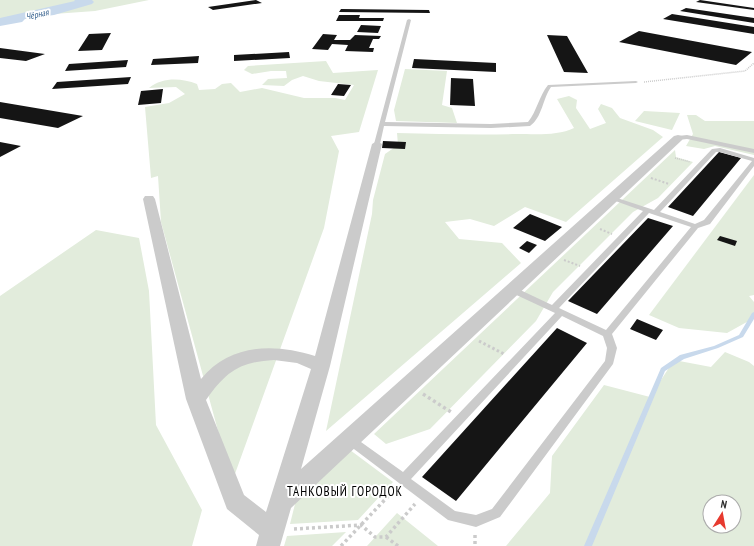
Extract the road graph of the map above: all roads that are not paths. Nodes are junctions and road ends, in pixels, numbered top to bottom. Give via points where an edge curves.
1 (409, 20) dead end
2 (636, 82) road end
3 (382, 124) junction
4 (678, 138) joint
5 (377, 144) joint
6 (754, 151) edge
7 (754, 160) edge
8 (612, 198) junction
9 (149, 199) dead end
10 (652, 212) junction
11 (694, 226) junction
12 (513, 290) junction
13 (557, 310) junction
14 (607, 334) junction
15 (321, 366) junction
16 (196, 399) junction
17 (349, 440) junction
18 (403, 480) junction
19 (280, 503) junction
20 (270, 538) edge

1 - 3 lane
2 - 3 lane via 550,86 530,124
3 - 5 lane
4 - 6 lane via 687,137
4 - 8 street
5 - 15 street
7 - 10 lane via 714,150
7 - 11 lane via 707,222
8 - 10 lane
8 - 12 street
9 - 16 street
10 - 11 lane
10 - 13 lane via 622,237 590,270
11 - 14 lane
12 - 13 lane
12 - 17 street
13 - 14 lane
13 - 18 lane via 515,360
14 - 18 lane via 612,348 610,362 496,513 476,521 452,516
15 - 16 street via 300,358 271,354 243,358 226,366
15 - 19 street
16 - 20 street via 235,502
17 - 18 lane
17 - 19 street
19 - 20 street

